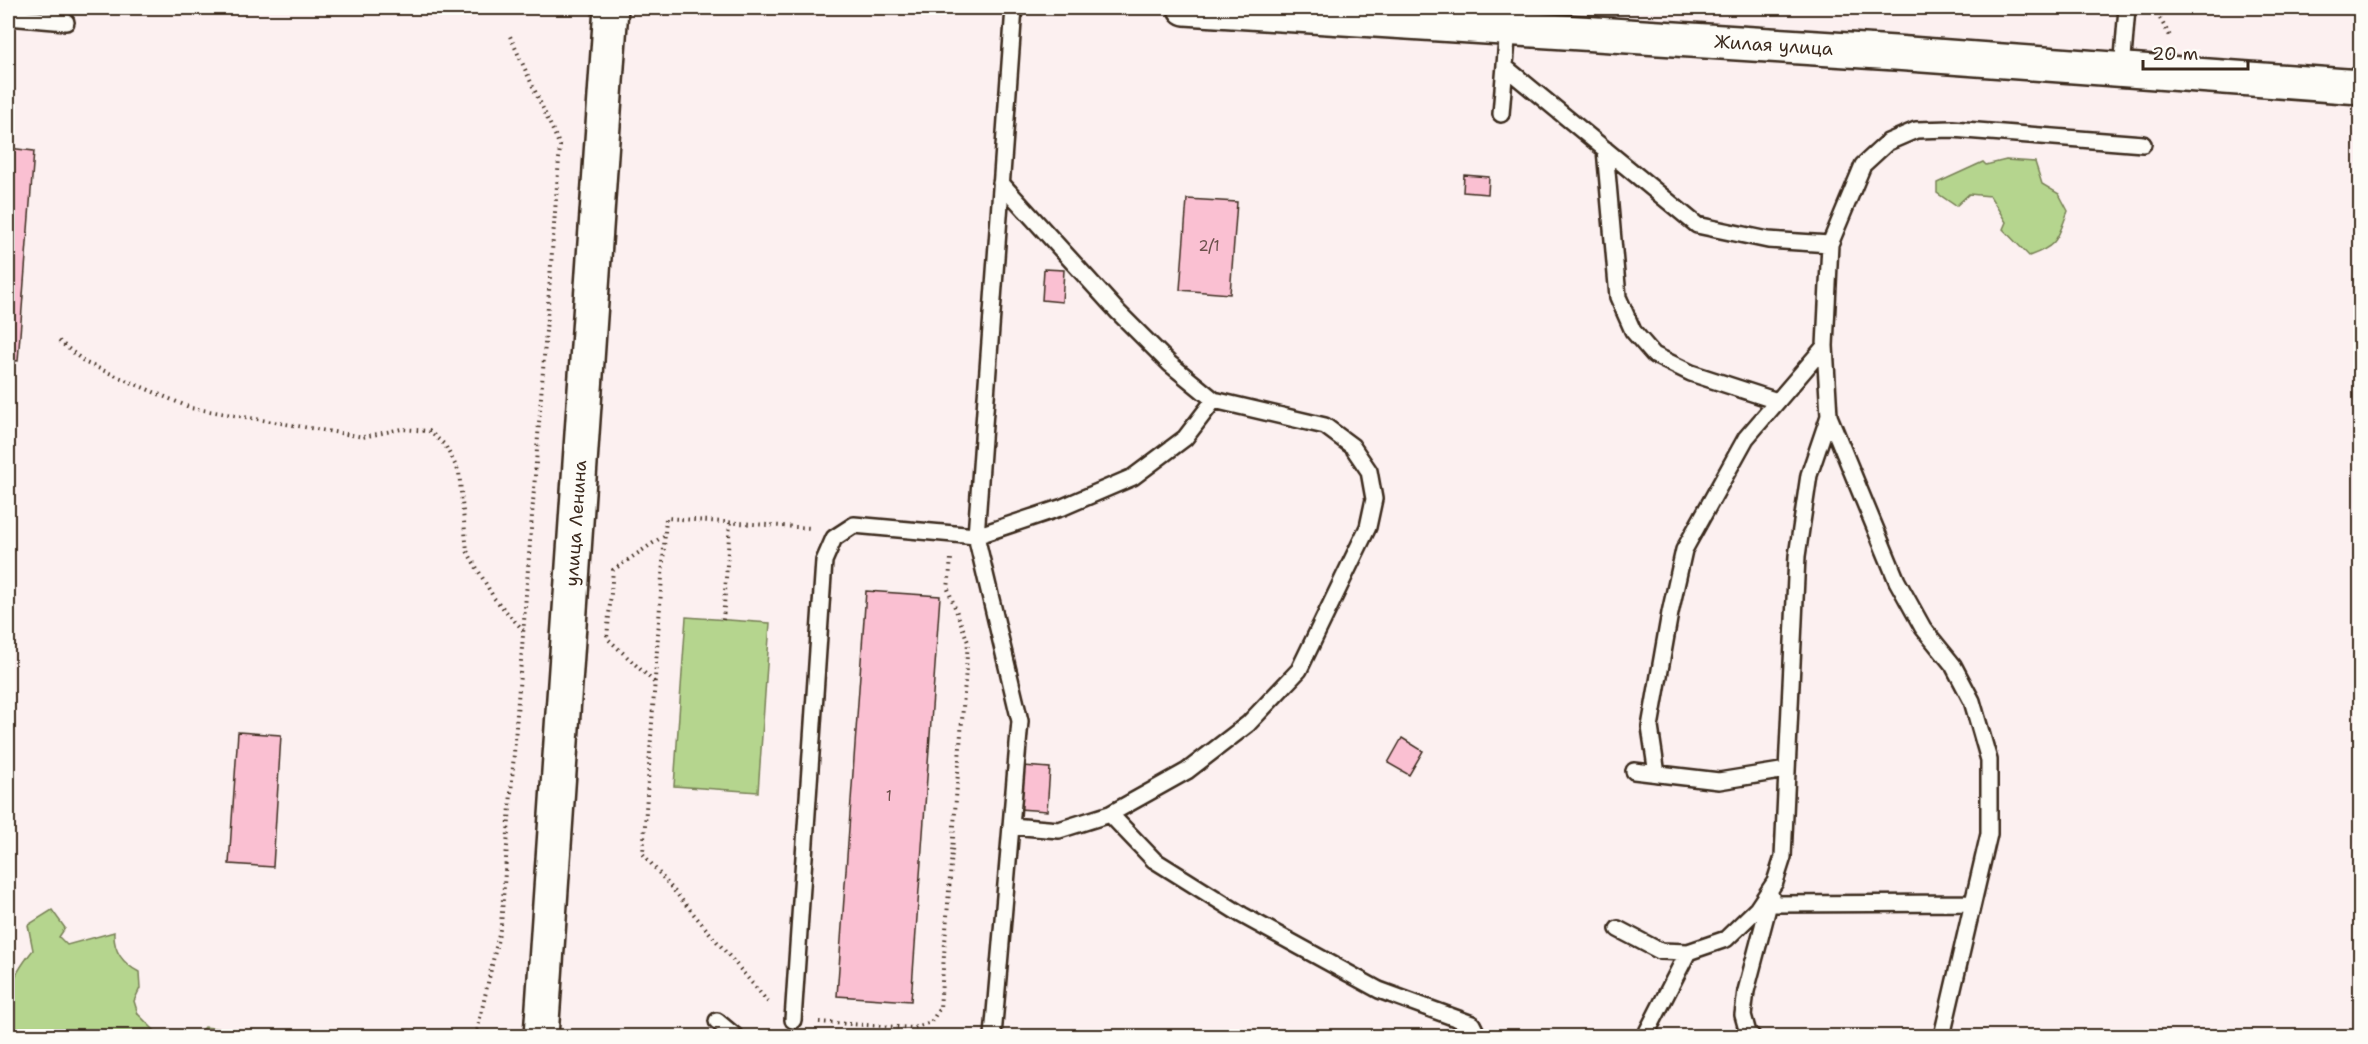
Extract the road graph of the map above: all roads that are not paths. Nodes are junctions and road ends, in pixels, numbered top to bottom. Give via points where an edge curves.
1 (611, 8) edge
2 (1014, 8) edge
3 (1185, 8) edge
4 (2127, 8) edge
5 (1228, 9) edge
6 (1301, 11) edge
7 (8, 17) edge
8 (66, 21) dead end
9 (1508, 28) junction
10 (1505, 67) junction
11 (2122, 70) junction
12 (2361, 87) edge
13 (1501, 114) dead end
14 (2143, 144) dead end
15 (1605, 149) junction
16 (1001, 183) junction
17 (1830, 244) junction
18 (1825, 346) junction
19 (1214, 400) junction
20 (1777, 401) junction
21 (1829, 416) junction
22 (976, 536) junction
23 (1787, 770) junction
24 (1634, 771) dead end
25 (1657, 774) junction
26 (1110, 814) junction
27 (1011, 826) junction
28 (1775, 882) junction
29 (1972, 903) junction
30 (1769, 904) junction
31 (1618, 929) dead end
32 (1688, 952) junction
33 (717, 1020) dead end
34 (793, 1020) road end
35 (541, 1036) edge
36 (735, 1036) edge
37 (993, 1036) edge
38 (1478, 1036) edge
39 (1645, 1036) edge
40 (1752, 1036) edge
41 (1942, 1036) edge

1 - 35 main road, улица Ленина
2 - 16 lane
3 - 5 main road, Жилая улица
4 - 11 lane
5 - 6 main road, Жилая улица
6 - 9 main road, Жилая улица
7 - 8 lane
9 - 10 lane
9 - 11 main road, Жилая улица
10 - 13 lane
10 - 15 lane
11 - 12 main road, Жилая улица
14 - 17 lane via 1952,129 1916,130 1888,142 1863,165
15 - 17 lane via 1697,225 1768,240
15 - 20 lane via 1618,297 1633,331 1654,355 1691,373
16 - 19 lane via 1118,312 1170,364
16 - 22 lane
17 - 18 lane
18 - 20 lane
18 - 21 lane
19 - 22 lane via 1185,438 1133,477 1063,507
19 - 26 lane via 1325,426 1352,446 1371,480 1374,498 1368,527 1299,670 1248,724 1187,771
20 - 25 lane via 1746,438 1684,550 1650,727
21 - 23 lane via 1809,475 1797,556
21 - 29 lane via 1897,581 1972,701 1989,760 1989,834
22 - 27 lane via 1020,721
22 - 34 lane via 854,525 834,538 824,561
23 - 25 lane via 1719,781
23 - 28 lane via 1783,857
24 - 25 lane
26 - 27 lane via 1059,830
26 - 38 lane via 1154,860 1242,915 1379,990 1472,1024
27 - 37 lane
28 - 30 lane
28 - 32 lane via 1757,909 1726,939
29 - 30 lane
29 - 41 lane
30 - 40 lane via 1745,999 1743,1015
31 - 32 lane via 1660,951
32 - 39 lane
33 - 36 lane

